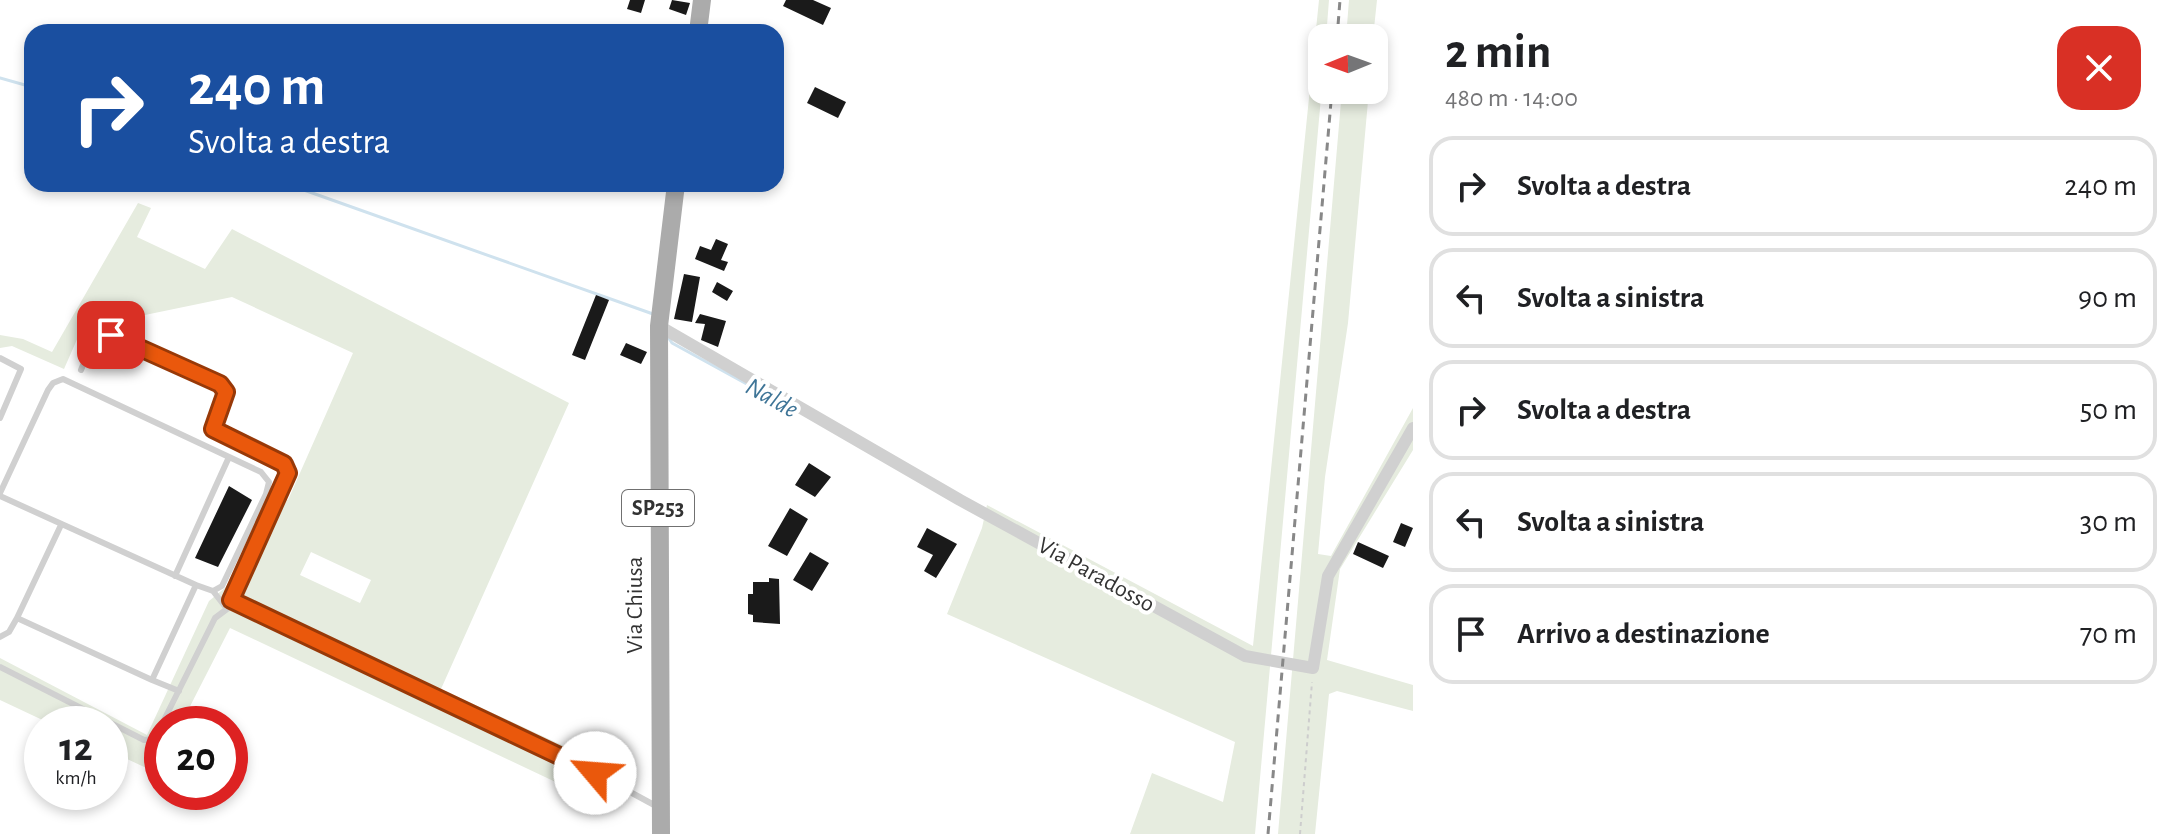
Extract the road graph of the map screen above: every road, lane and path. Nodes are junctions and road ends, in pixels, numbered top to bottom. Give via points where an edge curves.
1 (702, 0) edge
2 (699, 24) edge
3 (675, 192) edge
4 (659, 326) junction
5 (0, 358) edge
6 (81, 370) dead end
7 (0, 418) edge
8 (1413, 428) edge
9 (229, 457) junction
10 (0, 495) edge
11 (61, 525) junction
12 (175, 576) junction
13 (196, 585) junction
14 (213, 591) junction
15 (231, 600) junction
16 (227, 609) junction
17 (17, 618) junction
18 (0, 637) edge
19 (0, 667) edge
20 (1313, 668) junction
21 (152, 680) junction
22 (179, 691) junction
23 (171, 706) edge
24 (144, 740) edge
25 (661, 809) junction
26 (661, 834) edge
27 (1300, 834) edge

1 - 2 main road
3 - 4 main road, Via Chiusa / SP253
4 - 20 street, Via Paradosso via 1245,656
4 - 25 main road, Via Chiusa / SP253
5 - 7 lane via 21,369
6 - 15 lane via 93,341 111,335 220,384 226,392 213,429 284,464 288,473
8 - 20 street via 1328,576
9 - 10 lane via 63,379 48,390
9 - 12 lane
9 - 14 lane via 261,472 269,482 222,586
10 - 11 lane
11 - 12 lane
11 - 17 lane
12 - 13 lane
13 - 14 lane
13 - 21 lane
14 - 16 lane
15 - 16 lane
15 - 25 lane via 573,761
16 - 22 lane via 215,618
17 - 18 lane
17 - 21 lane
19 - 24 lane
20 - 27 path
21 - 22 lane
22 - 23 lane
25 - 26 main road, Via Chiusa / SP253

